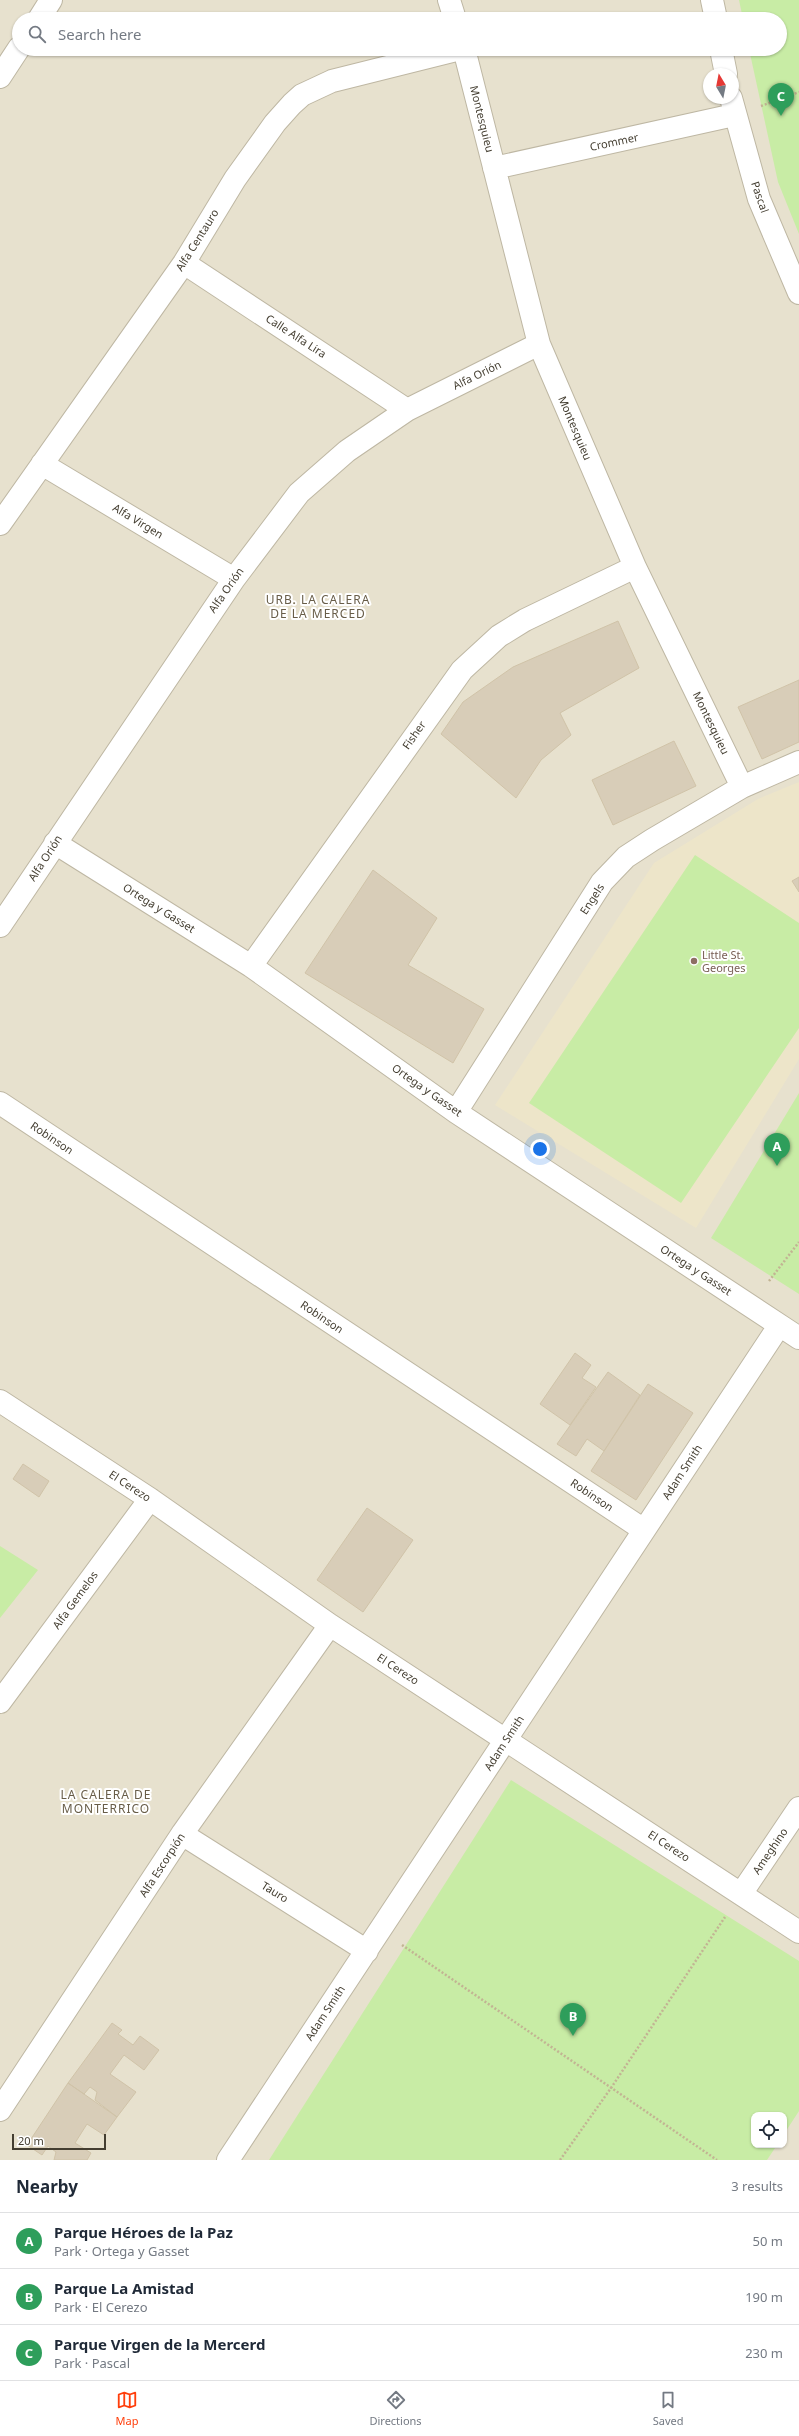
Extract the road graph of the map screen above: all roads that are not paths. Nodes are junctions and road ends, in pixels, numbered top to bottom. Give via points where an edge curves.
1 (51, 0) edge
2 (449, 0) edge
3 (712, 0) edge
4 (43, 12) edge
5 (453, 12) edge
6 (715, 12) edge
7 (14, 56) edge
8 (431, 56) edge
9 (466, 56) edge
10 (723, 56) edge
11 (725, 68) edge
12 (0, 77) edge
13 (733, 106) edge
14 (494, 168) junction
15 (184, 263) junction
16 (799, 293) edge
17 (539, 344) junction
18 (407, 410) junction
19 (42, 464) junction
20 (0, 524) edge
21 (635, 567) junction
22 (234, 579) junction
23 (799, 762) edge
24 (742, 787) junction
25 (55, 843) junction
26 (0, 926) edge
27 (251, 966) junction
28 (0, 1103) edge
29 (456, 1112) junction
30 (779, 1326) junction
31 (799, 1338) edge
32 (0, 1401) edge
33 (150, 1499) junction
34 (644, 1530) junction
35 (330, 1624) junction
36 (0, 1702) edge
37 (506, 1739) junction
38 (799, 1808) edge
39 (182, 1834) junction
40 (741, 1894) junction
41 (799, 1932) edge
42 (367, 1951) junction
43 (0, 2110) edge
44 (228, 2160) edge

1 - 4 street
2 - 5 street
3 - 6 street
7 - 12 street
8 - 15 street, Alfa Centauro via 358,74 302,95 275,123 248,160
9 - 14 street, Montesquieu
10 - 11 street
13 - 14 street, Crommer
13 - 16 street, Pascal via 759,199
14 - 17 street, Montesquieu
15 - 18 street, Calle Alfa Lira
15 - 19 street, Alfa Centauro
17 - 18 street, Alfa Orión
17 - 21 street, Montesquieu
18 - 22 street, Alfa Orión via 347,450 299,493
19 - 20 street, Alfa Centauro
19 - 22 street, Alfa Virgen
21 - 24 street, Montesquieu
21 - 27 street, Fisher via 525,620 499,636 462,670
22 - 25 street, Alfa Orión
23 - 24 street, Engels
24 - 29 street, Engels via 639,848 602,882
25 - 26 street, Alfa Orión
25 - 27 street, Ortega y Gasset
27 - 29 street, Ortega y Gasset
28 - 34 street, Robinson
29 - 30 street, Ortega y Gasset
30 - 31 street, Ortega y Gasset
30 - 34 street, Adam Smith
32 - 33 street, El Cerezo
33 - 35 street, El Cerezo
33 - 36 street, Alfa Gemelos
34 - 37 street, Adam Smith
35 - 37 street, El Cerezo
35 - 39 street, Alfa Escorpión
37 - 40 street, El Cerezo
37 - 42 street, Adam Smith
38 - 40 street, Ameghino
39 - 42 street, Tauro
39 - 43 street, Alfa Escorpión
40 - 41 street, El Cerezo
42 - 44 street, Adam Smith

